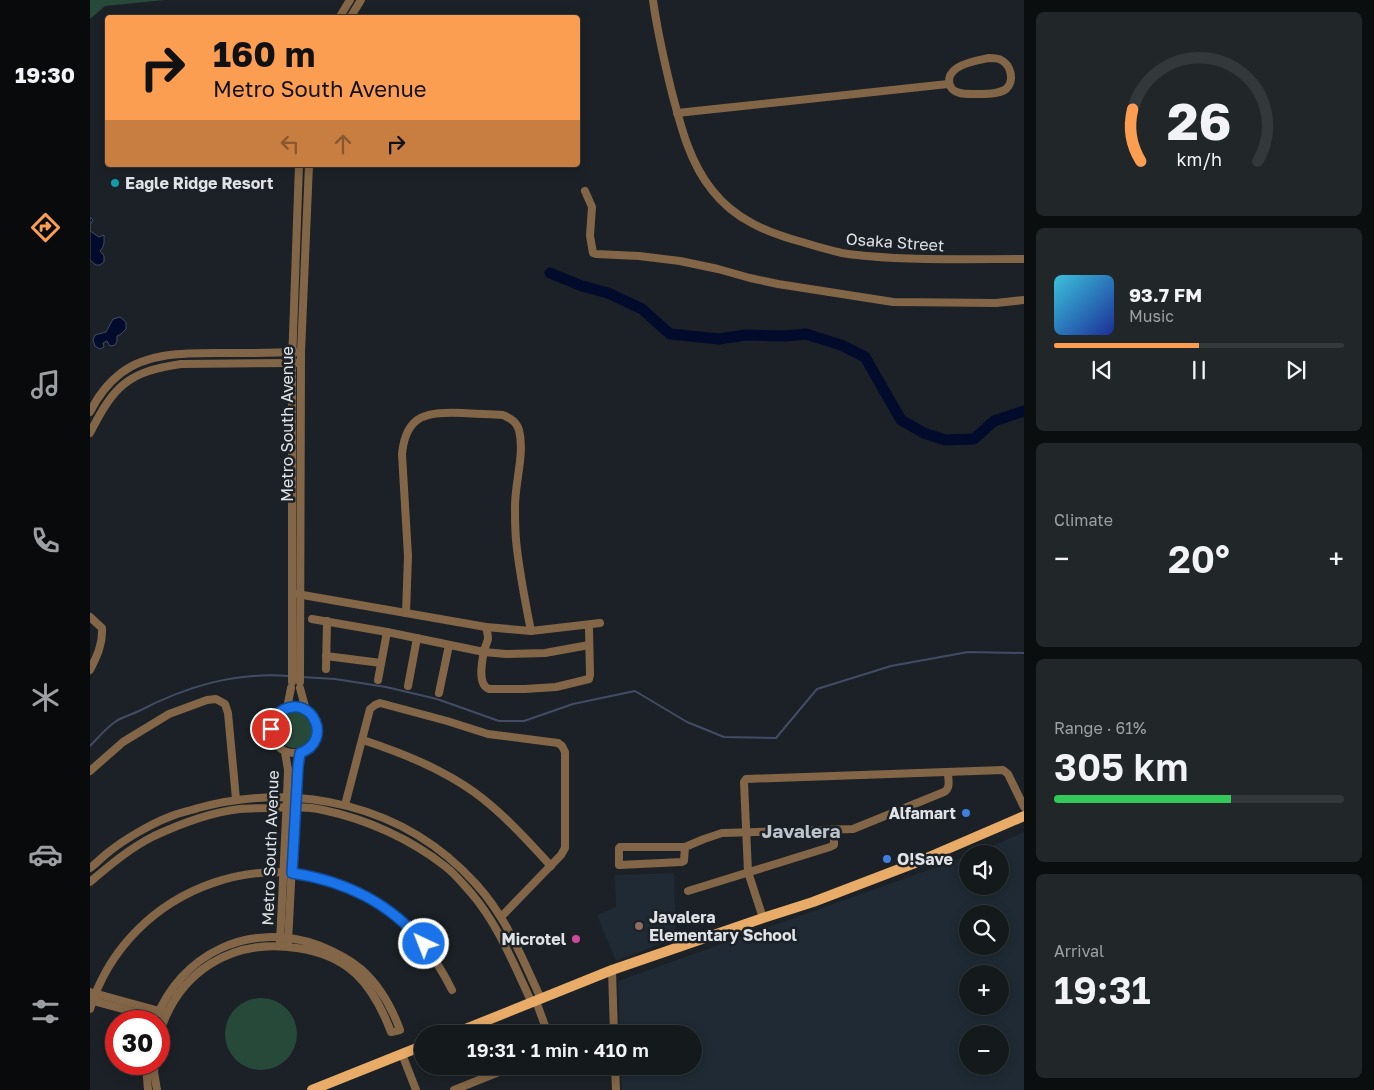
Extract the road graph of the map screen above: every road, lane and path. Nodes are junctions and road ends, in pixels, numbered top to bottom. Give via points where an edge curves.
1 (350, 0) edge
2 (361, 0) edge
3 (653, 0) edge
4 (341, 15) edge
5 (352, 15) edge
6 (948, 84) junction
7 (677, 113) junction
8 (299, 167) edge
9 (309, 167) edge
10 (585, 191) dead end
11 (1024, 259) edge
12 (1024, 300) edge
13 (292, 352) junction
14 (301, 352) junction
15 (292, 363) junction
16 (301, 363) junction
17 (90, 412) edge
18 (90, 433) edge
19 (297, 594) junction
20 (406, 613) junction
21 (90, 617) edge
22 (312, 619) dead end
23 (327, 621) junction
24 (600, 623) dead end
25 (486, 627) junction
26 (588, 629) dead end
27 (531, 631) junction
28 (387, 632) junction
29 (418, 638) junction
30 (449, 645) junction
31 (589, 645) junction
32 (484, 652) junction
33 (326, 656) junction
34 (381, 663) junction
35 (326, 669) dead end
36 (90, 670) edge
37 (378, 680) dead end
38 (296, 684) junction
39 (408, 686) dead end
40 (439, 693) dead end
41 (287, 708) junction
42 (306, 710) junction
43 (363, 740) junction
44 (285, 752) junction
45 (300, 753) junction
46 (90, 771) edge
47 (948, 772) junction
48 (288, 797) junction
49 (296, 797) junction
50 (236, 800) junction
51 (345, 805) junction
52 (287, 807) junction
53 (296, 807) junction
54 (1024, 807) edge
55 (1024, 816) edge
56 (834, 830) junction
57 (746, 832) junction
58 (685, 847) junction
59 (551, 866) junction
60 (90, 868) edge
61 (748, 872) junction
62 (288, 873) junction
63 (90, 882) edge
64 (688, 891) dead end
65 (501, 917) junction
66 (763, 918) junction
67 (284, 942) junction
68 (612, 970) junction
69 (452, 990) dead end
70 (92, 996) edge
71 (536, 1001) junction
72 (90, 1009) edge
73 (137, 1010) edge
74 (163, 1010) edge
75 (476, 1025) edge
76 (545, 1025) edge
77 (614, 1025) edge
78 (414, 1049) edge
79 (402, 1054) junction
80 (147, 1075) edge
81 (154, 1075) edge
82 (492, 1075) edge
83 (615, 1075) edge
84 (148, 1090) edge
85 (157, 1090) edge
86 (312, 1090) edge
87 (416, 1090) edge
88 (454, 1090) edge
89 (616, 1090) edge

1 - 4 street
2 - 5 street
3 - 7 street, Osaka Street
6 - 6 street via 959,93 1000,92 1010,82 1011,74 1000,59 990,58 956,68 949,76
6 - 7 street
7 - 11 street, Osaka Street via 689,148 712,191 748,222 773,233 828,250 863,256 941,260
8 - 13 street, Metro South Avenue
9 - 14 street, Metro South Avenue
10 - 12 street via 592,207 590,236 594,254 680,261 778,284 893,302 996,303
13 - 14 street
13 - 15 street, Metro South Avenue
13 - 17 street via 181,354 146,361 121,373 110,383
14 - 16 street, Metro South Avenue
15 - 16 street
15 - 18 street via 182,364 149,371 126,381 117,390
15 - 19 street, Metro South Avenue
16 - 19 street, Metro South Avenue
19 - 20 street
19 - 38 street, Metro South Avenue
20 - 25 street
20 - 27 street via 408,556 402,454 406,436 415,421 431,414 503,415 516,423 521,443 515,539
21 - 36 street via 102,628 102,635 99,652
22 - 23 street
23 - 28 street
23 - 33 street
24 - 27 street
25 - 27 street
25 - 32 street via 488,640
26 - 31 street
28 - 29 street
28 - 34 street
29 - 30 street
29 - 39 street
30 - 32 street
30 - 40 street
31 - 32 street via 545,653
31 - 32 street via 589,679 556,687 485,688 482,676
33 - 34 street
33 - 35 street
34 - 37 street
38 - 41 street, Metro South Avenue
38 - 42 street, Metro South Avenue
41 - 42 street
41 - 44 street, Metro South Avenue via 273,720 271,729 275,744
42 - 45 street, Metro South Avenue via 315,720 317,733 312,746
43 - 51 street
43 - 59 street via 439,771 474,792 498,811
43 - 59 street via 370,709 380,702 488,734 562,746 565,752 565,848
44 - 45 street, Metro South Avenue
44 - 48 street, Metro South Avenue
45 - 49 street, Metro South Avenue
46 - 50 street via 144,728 169,714 216,699 225,704 228,713
47 - 54 street via 1003,770
47 - 56 street via 948,790 857,828
47 - 57 street via 746,779
48 - 49 street
48 - 50 street
48 - 52 street, Metro South Avenue
49 - 51 street
49 - 53 street, Metro South Avenue
50 - 60 street via 168,817 110,851
51 - 65 street via 398,824 426,840 476,884
52 - 53 street
52 - 62 street, Metro South Avenue
52 - 63 street via 240,809 194,820 146,841
53 - 62 street, Metro South Avenue
53 - 71 street via 322,809 363,821 401,838 446,867 492,920
55 - 66 main road via 915,864
56 - 57 street
56 - 61 street via 834,845 830,847
57 - 58 street via 722,833
57 - 61 street
58 - 58 street via 682,862 619,865 620,847
59 - 65 street
61 - 64 street
61 - 66 street
62 - 67 street, Metro South Avenue
62 - 69 street via 338,883 386,908 431,952
62 - 70 street via 232,877 178,898 129,939
65 - 71 street via 515,940
66 - 68 main road
67 - 67 street via 324,955 348,968 365,983 392,1032 400,1030 380,992 361,969 329,949 312,943
67 - 74 street via 250,939 210,954 184,975
68 - 71 main road
68 - 77 street
70 - 72 street
70 - 73 street
71 - 75 main road
71 - 76 street
78 - 79 main road
79 - 86 main road
79 - 87 street
80 - 84 street
81 - 85 street
82 - 88 street
83 - 89 street

